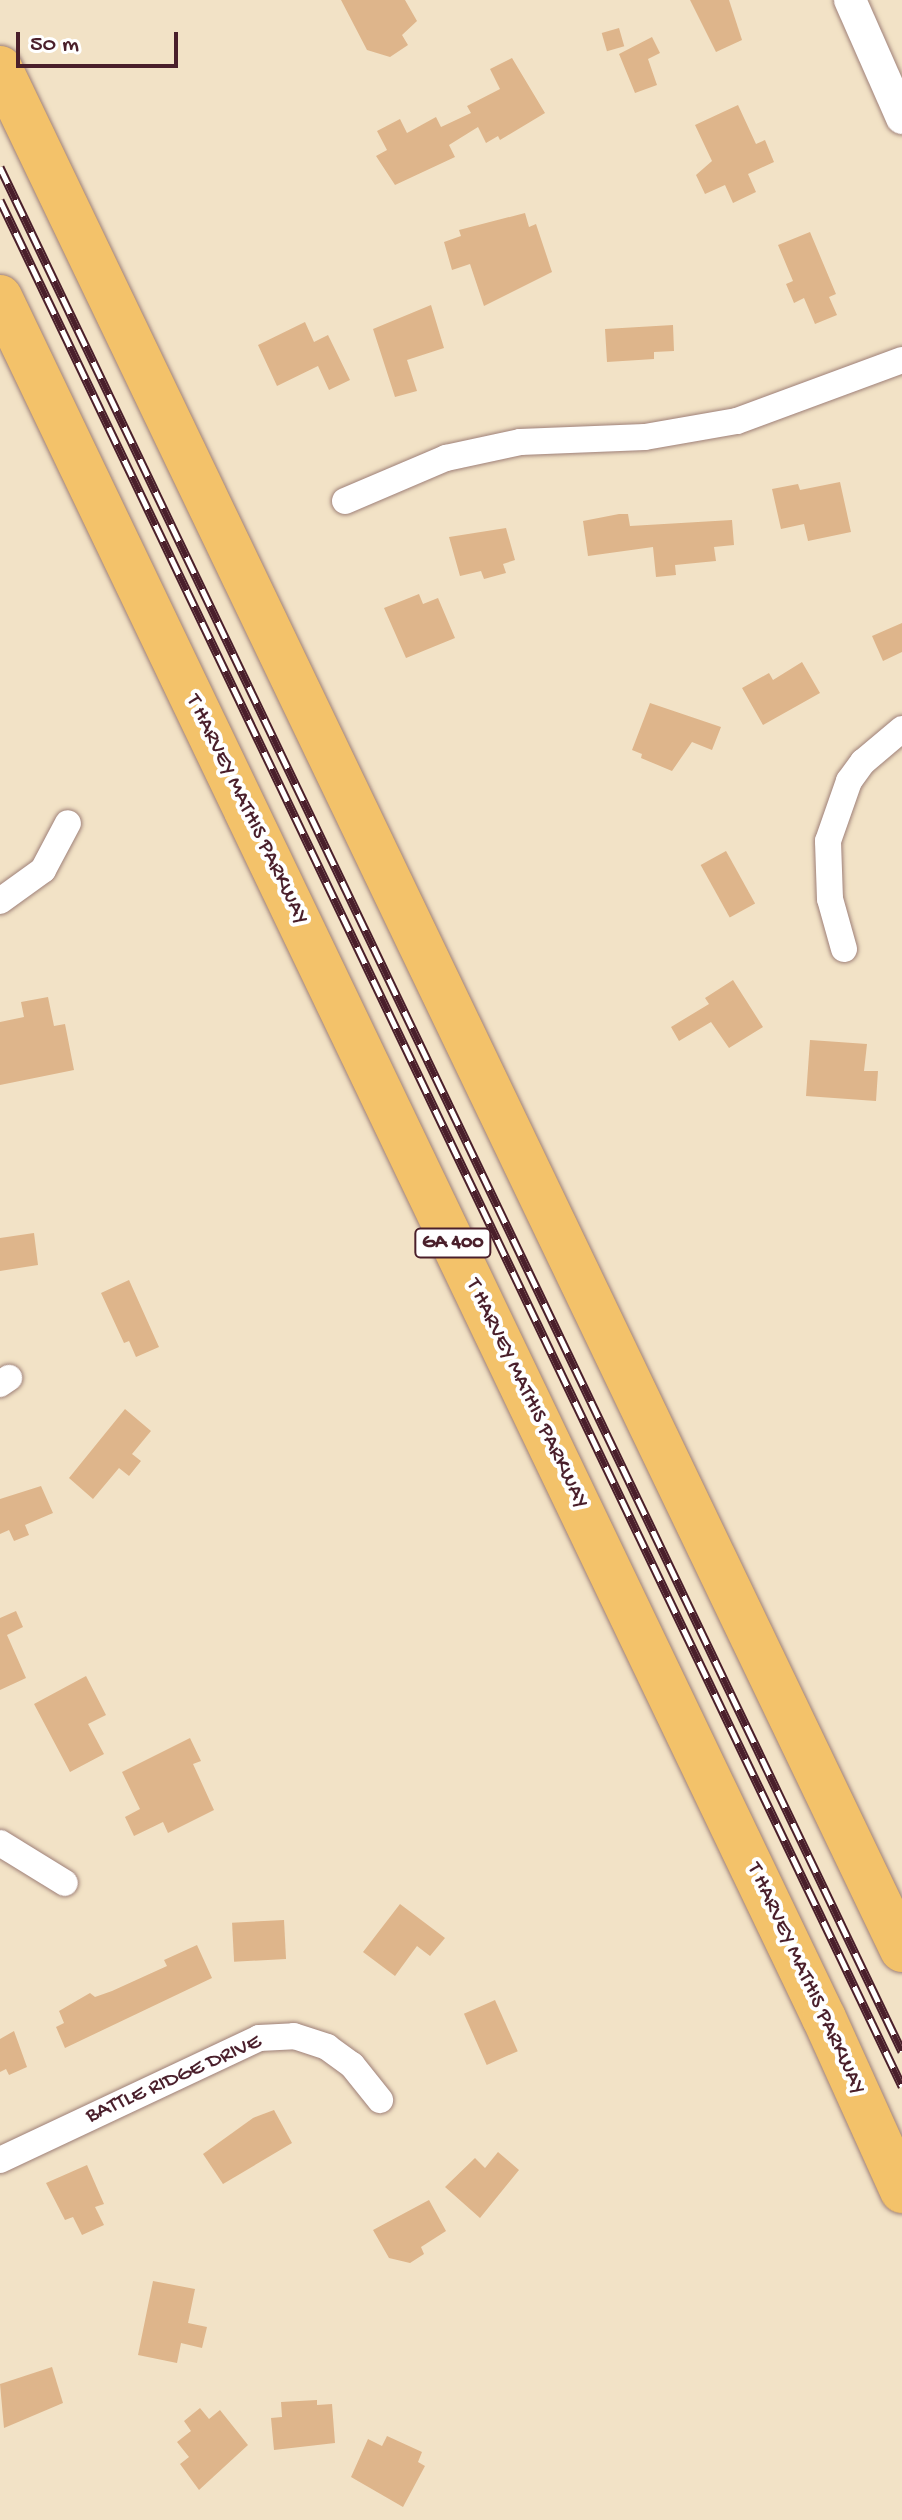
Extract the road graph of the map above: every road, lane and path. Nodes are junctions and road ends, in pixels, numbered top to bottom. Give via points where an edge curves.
1 (855, 2) edge
2 (0, 68) edge
3 (902, 118) edge
4 (0, 297) edge
5 (902, 360) edge
6 (345, 501) dead end
7 (902, 729) edge
8 (68, 823) dead end
9 (0, 901) edge
10 (844, 949) dead end
11 (0, 1843) edge
12 (65, 1883) dead end
13 (902, 1950) edge
14 (380, 2100) dead end
15 (0, 2160) edge
16 (902, 2191) edge

1 - 3 street
2 - 13 highway
4 - 16 highway, T HARVEY MATHIS PARKWAY / GA 400
5 - 6 street via 737,421 645,437 520,442 446,458
7 - 10 street via 856,771 831,829 826,872
8 - 9 street via 43,870
11 - 12 street
14 - 15 street, BATTLE RIDGE DRIVE via 352,2065 327,2047 294,2036 259,2038

